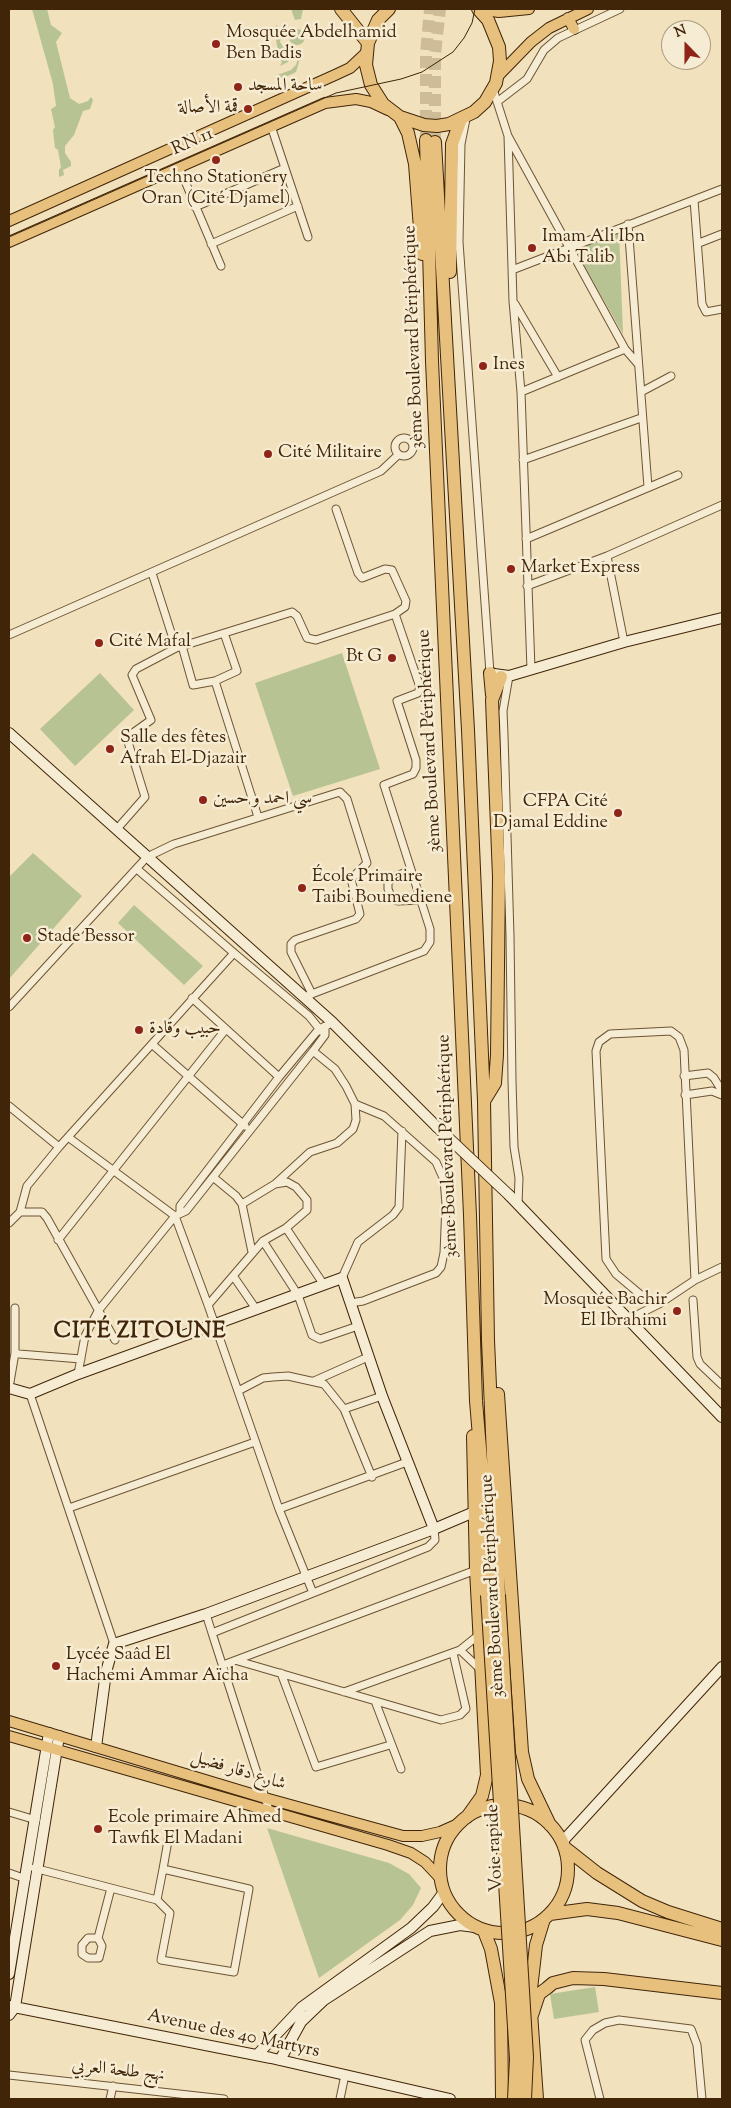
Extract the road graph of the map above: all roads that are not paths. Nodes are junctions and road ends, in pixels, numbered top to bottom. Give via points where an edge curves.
1 (341, 9) edge
2 (389, 9) edge
3 (478, 9) edge
4 (529, 9) edge
5 (588, 9) edge
6 (620, 9) edge
7 (568, 18) junction
8 (574, 29) junction
9 (367, 48) junction
10 (498, 76) junction
11 (493, 89) junction
12 (497, 102) junction
13 (397, 115) junction
14 (464, 118) junction
15 (271, 126) junction
16 (508, 136) junction
17 (178, 167) junction
18 (285, 168) junction
19 (722, 189) edge
20 (694, 200) junction
21 (298, 206) junction
22 (195, 207) junction
23 (9, 221) edge
24 (628, 224) junction
25 (722, 234) edge
26 (308, 236) dead end
27 (9, 242) edge
28 (459, 242) junction
29 (699, 243) junction
30 (211, 244) junction
31 (567, 247) junction
32 (221, 266) dead end
33 (512, 270) junction
34 (449, 282) junction
35 (514, 302) junction
36 (445, 309) junction
37 (722, 309) edge
38 (625, 349) junction
39 (432, 361) junction
40 (638, 364) junction
41 (671, 376) dead end
42 (558, 377) junction
43 (521, 392) junction
44 (641, 392) junction
45 (641, 418) junction
46 (398, 455) dead end
47 (523, 460) junction
48 (678, 475) dead end
49 (648, 487) junction
50 (722, 505) edge
51 (336, 509) dead end
52 (526, 539) junction
53 (607, 556) junction
54 (152, 573) junction
55 (527, 586) junction
56 (395, 614) junction
57 (722, 618) edge
58 (224, 633) junction
59 (9, 635) edge
60 (624, 642) junction
61 (179, 647) junction
62 (531, 669) junction
63 (500, 675) junction
64 (215, 680) junction
65 (9, 733) edge
66 (258, 817) junction
67 (116, 830) junction
68 (147, 857) junction
69 (137, 869) junction
70 (411, 870) junction
71 (421, 900) junction
72 (234, 953) junction
73 (308, 995) junction
74 (192, 998) junction
75 (9, 1008) edge
76 (325, 1026) junction
77 (226, 1029) junction
78 (153, 1045) junction
79 (313, 1051) junction
80 (684, 1076) junction
81 (189, 1077) junction
82 (279, 1077) junction
83 (722, 1093) edge
84 (685, 1095) junction
85 (484, 1101) junction
86 (355, 1104) junction
87 (9, 1106) edge
88 (242, 1124) junction
89 (249, 1129) junction
90 (402, 1131) junction
91 (68, 1137) junction
92 (59, 1147) junction
93 (114, 1171) junction
94 (213, 1177) junction
95 (275, 1184) junction
96 (242, 1204) junction
97 (518, 1204) junction
98 (20, 1212) junction
99 (177, 1214) junction
100 (9, 1224) edge
101 (286, 1228) junction
102 (58, 1240) junction
103 (263, 1241) junction
104 (252, 1252) junction
105 (722, 1267) edge
106 (234, 1277) junction
107 (342, 1278) junction
108 (695, 1280) junction
109 (324, 1285) junction
110 (298, 1295) junction
111 (693, 1300) dead end
112 (350, 1302) junction
113 (208, 1305) junction
114 (654, 1306) junction
115 (15, 1308) dead end
116 (256, 1308) junction
117 (98, 1311) junction
118 (627, 1320) junction
119 (215, 1324) junction
120 (358, 1326) junction
121 (115, 1340) dead end
122 (488, 1340) junction
123 (19, 1354) dead end
124 (368, 1357) junction
125 (81, 1360) junction
126 (78, 1374) junction
127 (314, 1381) junction
128 (722, 1385) edge
129 (9, 1388) edge
130 (238, 1391) junction
131 (30, 1394) junction
132 (382, 1396) junction
133 (476, 1401) junction
134 (344, 1409) junction
135 (722, 1417) edge
136 (255, 1442) junction
137 (407, 1462) junction
138 (372, 1477) junction
139 (70, 1508) junction
140 (279, 1509) junction
141 (474, 1512) junction
142 (434, 1529) junction
143 (476, 1570) junction
144 (306, 1576) junction
145 (313, 1593) junction
146 (493, 1595) junction
147 (206, 1614) junction
148 (212, 1633) junction
149 (480, 1634) junction
150 (114, 1644) junction
151 (457, 1652) junction
152 (238, 1661) junction
153 (223, 1665) junction
154 (722, 1667) edge
155 (480, 1670) junction
156 (281, 1673) junction
157 (344, 1692) junction
158 (375, 1701) junction
159 (9, 1721) edge
160 (54, 1734) junction
161 (9, 1736) edge
162 (390, 1745) junction
163 (96, 1747) junction
164 (52, 1748) junction
165 (401, 1769) dead end
166 (265, 1798) junction
167 (269, 1810) junction
168 (9, 1812) edge
169 (36, 1820) junction
170 (463, 1821) junction
171 (550, 1825) junction
172 (169, 1834) dead end
173 (563, 1844) junction
174 (33, 1868) junction
175 (163, 1869) junction
176 (9, 1873) edge
177 (440, 1878) junction
178 (26, 1879) junction
179 (111, 1888) junction
180 (444, 1892) junction
181 (157, 1900) junction
182 (547, 1916) junction
183 (480, 1929) junction
184 (722, 1929) edge
185 (98, 1938) dead end
186 (12, 1940) edge
187 (722, 1940) edge
188 (358, 1972) junction
189 (9, 1974) edge
190 (722, 1992) edge
191 (11, 2010) edge
192 (532, 2015) junction
193 (258, 2055) junction
194 (280, 2060) junction
195 (9, 2075) edge
196 (344, 2075) junction
197 (113, 2086) junction
198 (504, 2098) edge
199 (110, 2099) edge
200 (224, 2099) edge
201 (340, 2099) edge
202 (450, 2099) edge
203 (525, 2099) edge
204 (537, 2099) edge
205 (600, 2099) edge
206 (702, 2099) edge

1 - 9 highway
2 - 9 highway via 378,20
3 - 4 main road via 499,12
3 - 10 highway via 488,20 497,40
5 - 7 main road
6 - 8 street
7 - 8 main road
7 - 10 main road via 531,42
8 - 12 street via 544,50 527,79
9 - 13 highway via 367,71 372,85 383,104
9 - 23 main road, RN 11 via 350,68
10 - 11 highway
11 - 12 street
11 - 14 highway via 485,102
12 - 16 street
13 - 14 highway via 418,124 437,126
13 - 15 main road, RN 11 via 371,102 341,99
13 - 39 highway via 408,133 415,164
14 - 28 street
14 - 34 highway via 452,144
15 - 17 main road, RN 11
15 - 18 street
16 - 31 street
16 - 33 street
17 - 22 street
17 - 27 main road, RN 11
18 - 21 street
18 - 22 street
19 - 20 street
20 - 24 street
20 - 29 street
21 - 26 street
21 - 30 street
22 - 30 street
24 - 31 street
24 - 40 street
25 - 29 street
28 - 34 highway
28 - 63 street via 473,462
29 - 37 street via 702,304 706,312
30 - 32 street
31 - 33 street
31 - 38 street
33 - 35 street
34 - 36 highway
35 - 42 street
35 - 43 street
36 - 39 highway, 3ème Boulevard Périphérique via 431,141
36 - 85 highway, 3ème Boulevard Périphérique
38 - 40 street
38 - 42 street
39 - 133 highway, 3ème Boulevard Périphérique
40 - 44 street
41 - 44 street
42 - 43 street
43 - 47 street
44 - 45 street
45 - 47 street
45 - 49 street
46 - 54 street via 381,471
47 - 52 street
48 - 49 street
49 - 52 street
50 - 53 street
51 - 56 street via 362,578 386,569 396,575 406,601
52 - 55 street
53 - 55 street
53 - 60 street
54 - 59 street
54 - 61 street
55 - 62 street
56 - 58 street via 316,640 307,638 292,612
56 - 70 street via 420,686 418,693 397,701 416,768 413,774 384,785
57 - 60 street
58 - 61 street
58 - 64 street via 237,671
60 - 62 street
61 - 64 street via 193,684
61 - 67 street via 133,672 151,720 130,735 128,742 145,797
62 - 63 street
63 - 85 highway via 492,700 499,877 496,1083
63 - 97 street
64 - 66 street
65 - 67 street
66 - 68 street via 174,844
66 - 73 street via 340,792 347,799 366,859 366,866 351,879 360,914 356,919 291,944 291,952
67 - 68 street
68 - 69 street
68 - 73 street
69 - 72 street
69 - 75 street
70 - 71 street
70 - 71 street via 392,878 388,889 392,899
71 - 73 street via 430,929 430,942 424,951
72 - 74 street
72 - 76 street via 308,1016
73 - 76 street
74 - 77 street
74 - 78 street
76 - 79 street via 325,1035
76 - 82 street
76 - 97 street, bridge
77 - 81 street
77 - 82 street
78 - 81 street
78 - 91 street
79 - 86 street via 335,1069
79 - 89 street
80 - 83 street via 708,1073
80 - 84 street
80 - 114 street via 684,1050 679,1037 671,1031 610,1034 599,1042 596,1051 606,1259 616,1274
81 - 88 street
81 - 93 street
82 - 88 street
83 - 84 street via 712,1091
84 - 108 street
85 - 122 highway, 3ème Boulevard Périphérique
86 - 90 street via 384,1116
86 - 95 street via 353,1129 342,1140 310,1152
87 - 92 street
88 - 89 street
88 - 99 street
89 - 94 street
90 - 107 street via 399,1207 358,1242
90 - 112 street via 436,1162 444,1180 446,1204 441,1267 436,1273 363,1301
91 - 92 street
91 - 93 street
92 - 98 street via 27,1186
93 - 99 street
93 - 102 street
94 - 96 street
94 - 99 street via 186,1211
95 - 96 street
95 - 101 street via 287,1182 296,1186 309,1205
96 - 104 street
97 - 118 street
98 - 100 street
98 - 102 street via 42,1212
99 - 113 street
99 - 117 street
101 - 103 street
101 - 109 street
102 - 117 street
103 - 104 street
103 - 110 street
104 - 106 street
105 - 108 street
106 - 113 street
106 - 116 street
107 - 109 street
107 - 112 street
108 - 114 street
109 - 110 street
110 - 116 street
110 - 120 street via 312,1335 316,1338
111 - 128 street via 697,1357
112 - 120 street
113 - 119 street
114 - 118 street
115 - 129 street via 15,1353
116 - 119 street
117 - 121 street
117 - 125 street via 85,1336
118 - 135 street
119 - 126 street
119 - 130 street
120 - 124 street
122 - 146 highway, 3ème Boulevard Périphérique
122 - 171 highway, 3ème Boulevard Périphérique via 501,1420 522,1752 528,1778
123 - 125 street
124 - 127 street
124 - 132 street
125 - 126 street
126 - 131 street
127 - 130 street via 288,1376 263,1378
127 - 134 street via 324,1384
129 - 131 street
130 - 136 street
131 - 139 street
132 - 134 street
132 - 137 street
133 - 141 highway, 3ème Boulevard Périphérique via 472,1444
133 - 146 highway, 3ème Boulevard Périphérique
134 - 138 street
136 - 139 street
136 - 140 street
137 - 138 street
137 - 142 street
138 - 140 street
139 - 150 street
140 - 144 street
141 - 142 street
141 - 143 highway, 3ème Boulevard Périphérique
142 - 144 street
142 - 145 street via 435,1540 428,1547
143 - 149 highway, 3ème Boulevard Périphérique
143 - 152 street
144 - 145 street
144 - 147 street
145 - 148 street
146 - 198 highway, Voie rapide, bridge via 516,2059
146 - 203 highway, Voie rapide, bridge via 527,2057
147 - 148 street
147 - 150 street
148 - 153 street
149 - 151 street
149 - 155 highway, 3ème Boulevard Périphérique
150 - 163 street via 106,1672
151 - 155 street
151 - 157 street
151 - 158 street via 466,1700 464,1713 441,1720
152 - 153 street
152 - 156 street
153 - 166 street
154 - 173 street
155 - 170 highway, 3ème Boulevard Périphérique via 487,1775 485,1789 476,1807
156 - 157 street
156 - 162 street via 316,1767
157 - 158 street
158 - 162 street
159 - 160 main road, شارع دقار فضيل
160 - 163 main road, شارع دقار فضيل
160 - 164 street
161 - 164 main road, شارع دقار فضيل
162 - 165 street
163 - 166 main road, شارع دقار فضيل
164 - 167 main road, شارع دقار فضيل
164 - 169 street
164 - 174 street
166 - 167 street
166 - 170 main road, شارع دقار فضيل via 403,1836 440,1832
167 - 177 main road, شارع دقار فضيل via 411,1853
168 - 169 street
169 - 174 street
170 - 171 highway via 483,1809 501,1805 516,1806 536,1814
170 - 177 highway via 445,1842
171 - 173 highway
172 - 175 street
173 - 182 highway via 567,1860 566,1882 559,1902
173 - 184 highway via 597,1873 642,1900
174 - 178 street
174 - 179 street
174 - 191 street
175 - 181 street
175 - 181 street via 249,1889 234,1972 161,1960 170,1912
176 - 178 street
177 - 180 highway
178 - 186 street
179 - 181 street
179 - 185 street
180 - 183 highway via 448,1903 460,1917
180 - 188 street via 433,1908
182 - 183 highway via 528,1929 511,1933 498,1934
182 - 187 highway via 587,1909 618,1913
182 - 192 highway via 536,1944 533,1963
183 - 188 street via 460,1925 430,1932
183 - 198 highway via 491,1949 501,2002
186 - 189 street
188 - 193 street via 302,2007
188 - 194 street via 311,2011
190 - 192 highway via 573,1978 554,1983 539,1994
191 - 193 street, Avenue des 40 Martyrs
192 - 204 highway
193 - 194 street, Avenue des 40 Martyrs
194 - 196 street, Avenue des 40 Martyrs
195 - 197 street, نهج طلحة العربي
196 - 201 street
196 - 202 street, Avenue des 40 Martyrs
197 - 199 street
197 - 200 street, نهج طلحة العربي
205 - 206 street via 585,2040 605,2023 620,2020 691,2029 697,2045

